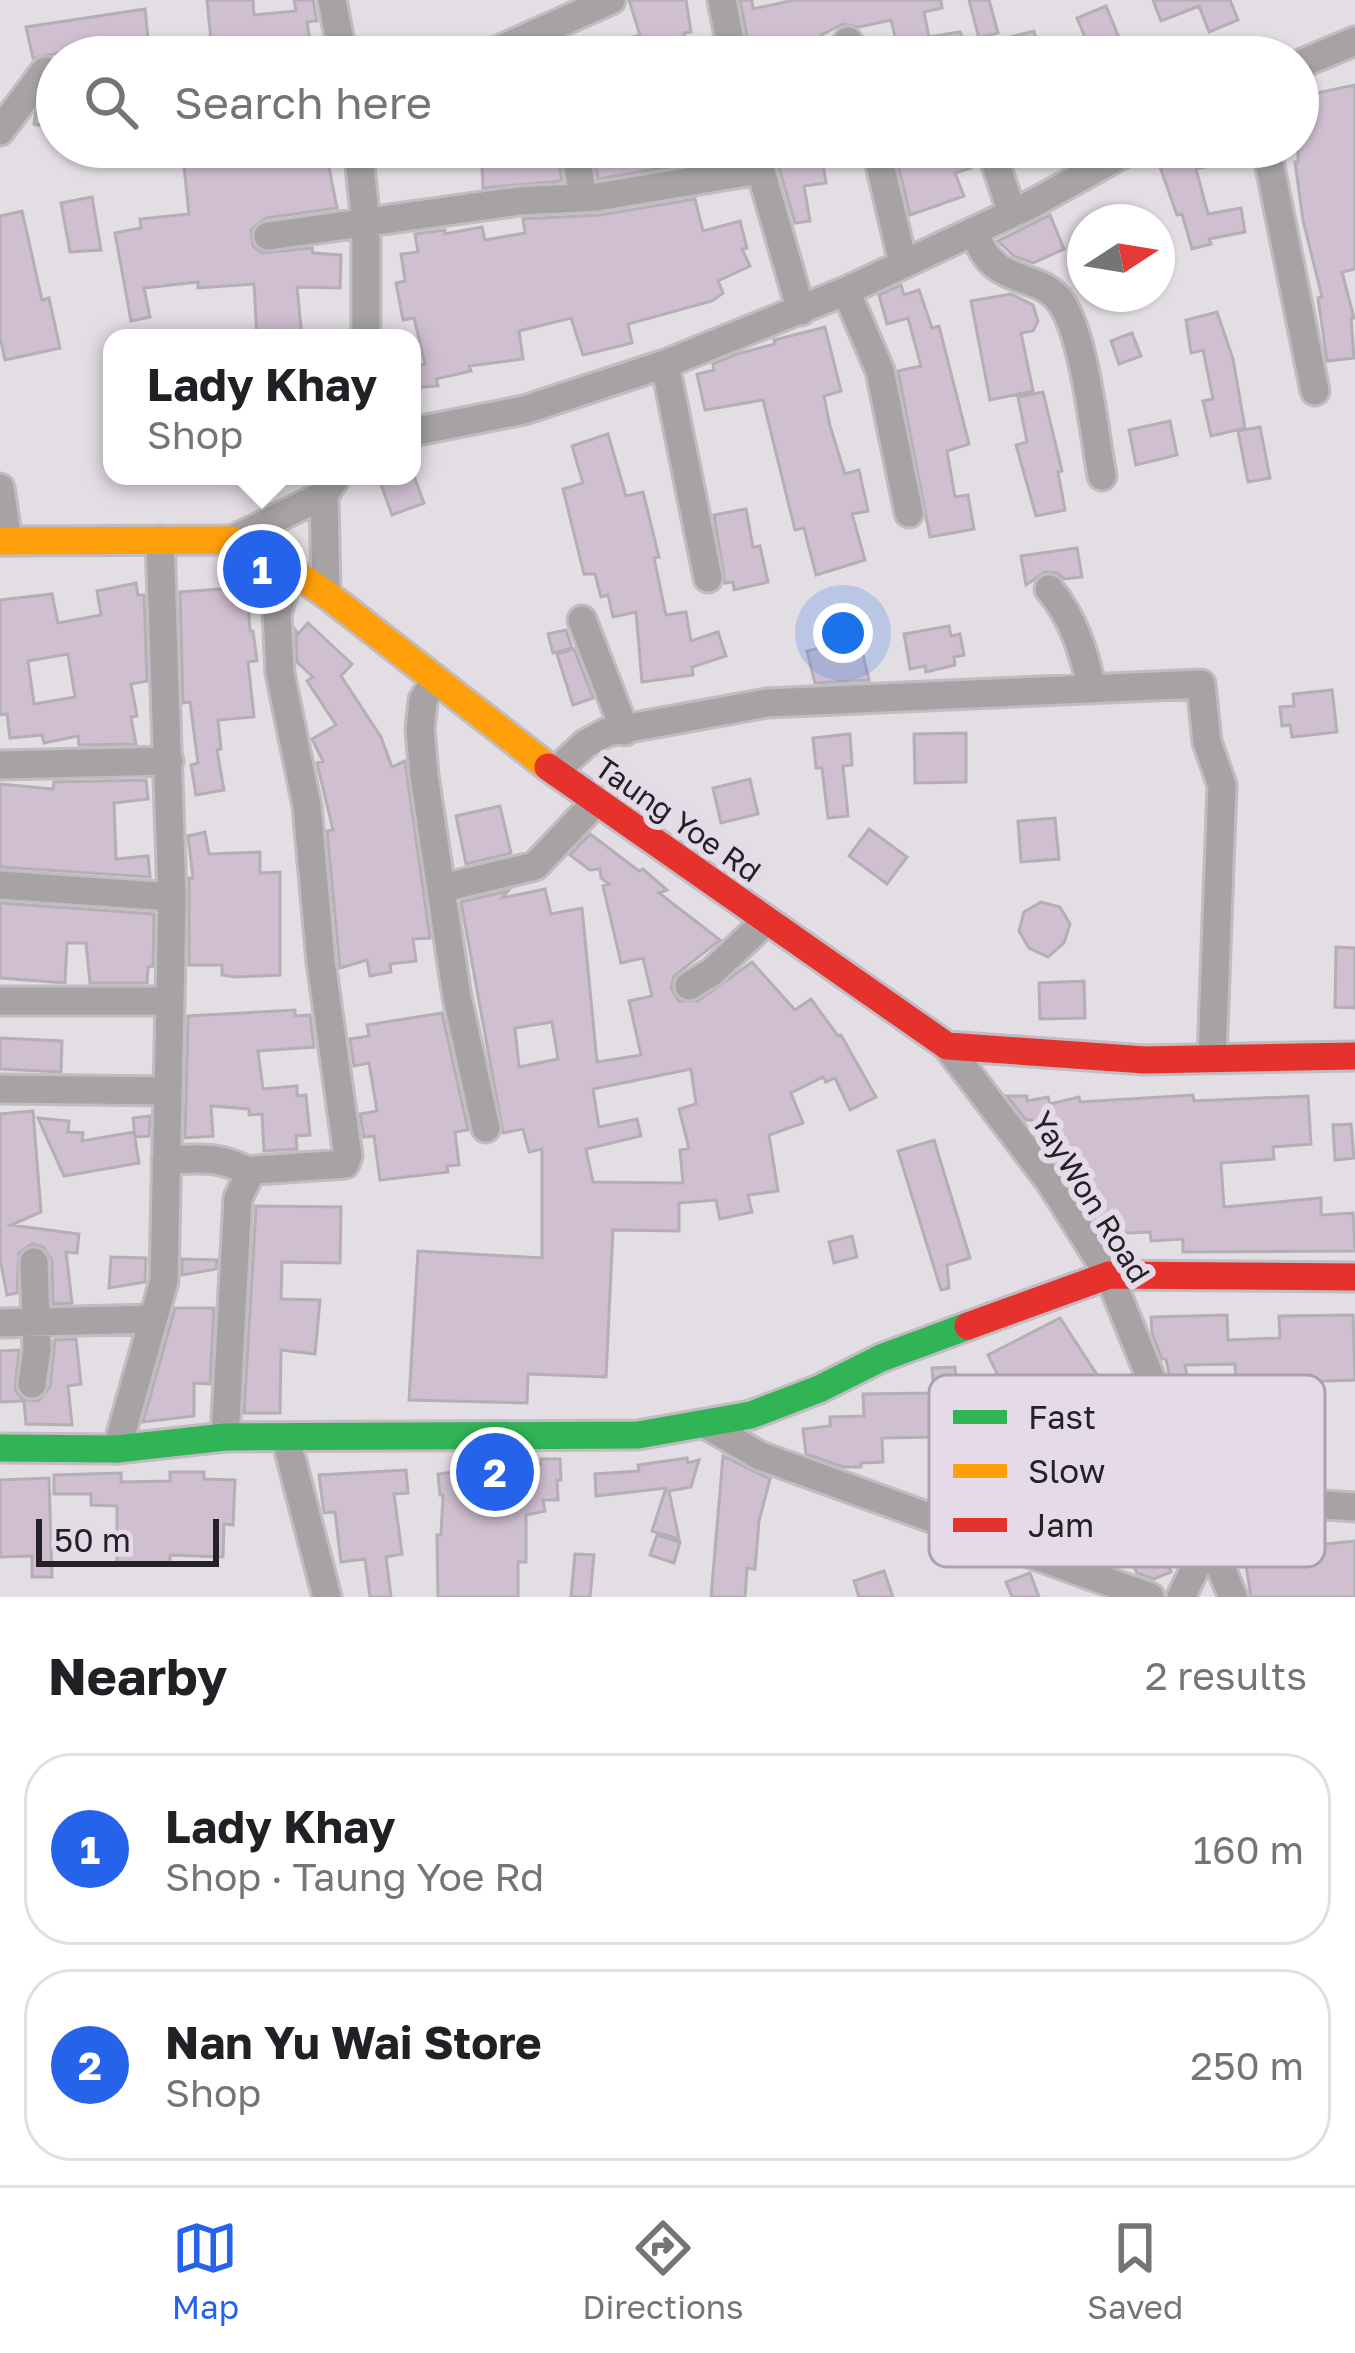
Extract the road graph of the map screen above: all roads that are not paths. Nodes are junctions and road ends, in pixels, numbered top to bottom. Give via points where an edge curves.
1 (332, 0) edge
2 (611, 0) edge
3 (722, 0) edge
4 (340, 36) edge
5 (531, 36) edge
6 (730, 36) edge
7 (1355, 40) edge
8 (1319, 56) edge
9 (36, 82) edge
10 (0, 131) edge
11 (360, 168) edge
12 (578, 168) edge
13 (714, 168) edge
14 (760, 168) edge
15 (881, 168) edge
16 (997, 168) edge
17 (1096, 168) edge
18 (1270, 168) edge
19 (583, 198) junction
20 (1012, 213) junction
21 (366, 225) junction
22 (974, 231) junction
23 (268, 236) dead end
24 (903, 263) junction
25 (846, 292) junction
26 (801, 310) junction
27 (366, 329) edge
28 (665, 364) junction
29 (1315, 391) dead end
30 (421, 430) edge
31 (1102, 476) dead end
32 (330, 486) edge
33 (0, 488) edge
34 (909, 513) dead end
35 (160, 540) junction
36 (232, 540) junction
37 (4, 541) edge
38 (290, 573) junction
39 (708, 578) dead end
40 (1049, 589) dead end
41 (326, 594) junction
42 (582, 620) dead end
43 (434, 682) junction
44 (1093, 689) junction
45 (626, 731) junction
46 (169, 761) junction
47 (0, 765) edge
48 (555, 772) junction
49 (596, 802) junction
50 (0, 885) edge
51 (443, 888) junction
52 (172, 897) junction
53 (765, 922) junction
54 (689, 986) dead end
55 (0, 1001) edge
56 (170, 1001) junction
57 (947, 1046) junction
58 (1355, 1056) edge
59 (1212, 1057) junction
60 (0, 1089) edge
61 (168, 1091) junction
62 (486, 1128) dead end
63 (166, 1160) junction
64 (250, 1173) junction
65 (34, 1262) dead end
66 (1109, 1275) junction
67 (1355, 1277) edge
68 (38, 1319) junction
69 (151, 1319) junction
70 (0, 1323) edge
71 (1150, 1375) edge
72 (32, 1384) dead end
73 (705, 1424) junction
74 (224, 1437) junction
75 (286, 1438) junction
76 (0, 1448) edge
77 (117, 1449) junction
78 (1325, 1505) edge
79 (1355, 1507) edge
80 (929, 1517) edge
81 (1067, 1567) edge
82 (1196, 1567) edge
83 (1221, 1567) edge
84 (327, 1597) edge
85 (1150, 1597) edge
86 (1181, 1597) edge
87 (1234, 1597) edge

1 - 4 street
2 - 5 street
3 - 6 street
7 - 8 street
9 - 10 street
11 - 21 street
12 - 19 street
13 - 19 street
14 - 26 street
15 - 24 street
16 - 20 street
17 - 20 street
18 - 29 street
19 - 21 street
20 - 22 street
21 - 23 street
21 - 27 street
22 - 24 street
22 - 31 street via 992,266 1052,292 1064,306
24 - 25 street
25 - 26 street
25 - 34 street via 880,371
26 - 28 street
28 - 30 street via 524,410
28 - 39 street
32 - 36 street
32 - 41 street
33 - 37 street
35 - 36 street, Taung Yoe Rd
35 - 37 street, Taung Yoe Rd
35 - 46 street
36 - 38 street, Taung Yoe Rd
38 - 41 street, Taung Yoe Rd
38 - 64 street via 277,614 280,673 307,806 348,1156 345,1164
40 - 44 street via 1064,606
41 - 43 street, Taung Yoe Rd
42 - 45 street
43 - 48 street, Taung Yoe Rd
43 - 51 street via 420,729
44 - 45 street via 767,704
44 - 59 street via 1201,684 1222,785
45 - 48 street via 585,744
46 - 47 street
46 - 52 street
48 - 49 street, Taung Yoe Rd
49 - 51 street via 536,866
49 - 53 street, Taung Yoe Rd
50 - 52 street
51 - 62 street
52 - 56 street
53 - 54 street
53 - 57 street, Taung Yoe Rd
55 - 56 street
56 - 61 street
57 - 59 street, Taung Yoe Rd
57 - 66 street, YayWon Road
58 - 59 street, Taung Yoe Rd
60 - 61 street
61 - 63 street
63 - 64 street via 213,1158
63 - 69 street via 164,1280
64 - 74 street via 238,1198
65 - 68 street
66 - 67 street
66 - 71 street, YayWon Road
66 - 73 street via 751,1415
68 - 69 street
68 - 70 street
68 - 72 street
69 - 77 street
73 - 75 street via 638,1435
73 - 80 street via 760,1456
74 - 75 street
74 - 77 street
75 - 84 street
76 - 77 street
78 - 79 street
81 - 85 street
82 - 86 street
83 - 87 street, YayWon Road

